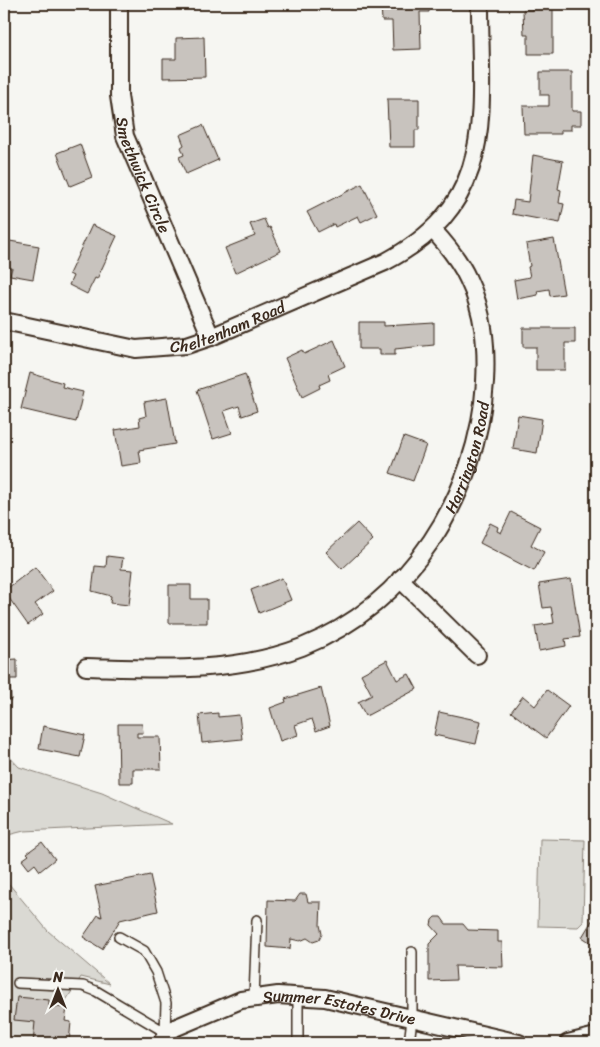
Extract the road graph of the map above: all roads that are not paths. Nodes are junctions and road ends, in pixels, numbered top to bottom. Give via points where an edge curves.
1 (119, 4) edge
2 (480, 4) edge
3 (433, 230) junction
4 (4, 321) edge
5 (211, 337) junction
6 (400, 579) junction
7 (477, 655) dead end
8 (86, 667) dead end
9 (257, 920) dead end
10 (120, 937) dead end
11 (412, 952) dead end
12 (18, 983) dead end
13 (298, 996) junction
14 (254, 998) junction
15 (412, 1019) junction
16 (596, 1036) edge
17 (161, 1038) edge
18 (298, 1043) edge
19 (409, 1043) edge
20 (519, 1043) edge
21 (568, 1043) edge

1 - 5 street, Smethwick Circle via 120,107 125,136
2 - 3 street via 480,121 476,155 464,188
3 - 5 street, Cheltenham Road via 411,249 385,262
3 - 6 street, Harrington Road via 464,271 478,305 486,348 483,406 475,447 454,504 433,540
4 - 5 street, Cheltenham Road via 136,350 187,344
6 - 7 street
6 - 8 street, Harrington Road via 369,608 341,627 304,646 264,660 188,670
9 - 14 lane
10 - 17 lane via 144,951 156,972 166,1003
11 - 15 lane
12 - 17 lane via 83,986 96,991
13 - 14 street, Summer Estates Drive
13 - 15 street, Summer Estates Drive via 325,998
13 - 18 lane
14 - 17 street, Summer Estates Drive via 241,1000
15 - 19 lane
15 - 20 street, Summer Estates Drive
16 - 21 street

